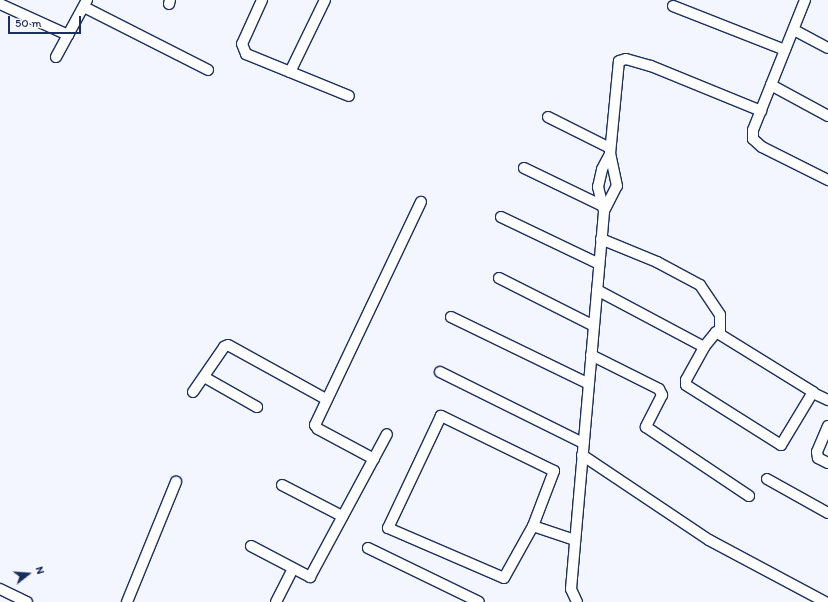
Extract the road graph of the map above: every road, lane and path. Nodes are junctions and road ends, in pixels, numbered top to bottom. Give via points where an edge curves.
1 (262, 0) edge
2 (325, 0) edge
3 (805, 0) edge
4 (85, 3) edge
5 (0, 4) edge
6 (673, 6) dead end
7 (794, 30) junction
8 (68, 35) junction
9 (828, 48) edge
10 (785, 50) junction
11 (56, 57) dead end
12 (208, 70) dead end
13 (290, 72) junction
14 (771, 85) junction
15 (349, 96) dead end
16 (761, 111) junction
17 (548, 116) dead end
18 (828, 116) edge
19 (610, 151) junction
20 (524, 168) dead end
21 (828, 180) edge
22 (421, 202) dead end
23 (604, 208) junction
24 (501, 217) dead end
25 (602, 239) junction
26 (599, 264) junction
27 (499, 278) dead end
28 (597, 290) junction
29 (451, 316) dead end
30 (594, 326) junction
31 (720, 333) junction
32 (704, 347) junction
33 (591, 355) junction
34 (440, 372) dead end
35 (204, 377) junction
36 (589, 384) junction
37 (193, 392) dead end
38 (813, 393) junction
39 (326, 399) junction
40 (828, 400) edge
41 (257, 407) dead end
42 (828, 426) edge
43 (387, 434) dead end
44 (584, 443) junction
45 (582, 455) junction
46 (374, 459) junction
47 (828, 463) edge
48 (767, 478) dead end
49 (176, 482) dead end
50 (282, 485) dead end
51 (749, 496) dead end
52 (828, 513) edge
53 (342, 516) junction
54 (534, 526) junction
55 (575, 540) junction
56 (251, 546) dead end
57 (368, 548) dead end
58 (293, 569) junction
59 (0, 589) edge
60 (27, 602) edge
61 (128, 602) edge
62 (276, 602) edge
63 (477, 602) edge
64 (577, 602) edge
65 (825, 602) edge

1 - 13 street via 244,38 243,49 250,57
2 - 13 street
3 - 7 street
4 - 8 street
4 - 12 street
5 - 8 street
6 - 10 street
7 - 9 street
7 - 10 street
8 - 11 street
10 - 14 street
13 - 15 street
14 - 16 street
14 - 18 street
16 - 19 street via 651,66 622,59 618,64
16 - 21 street via 752,135 757,143
17 - 19 street
19 - 23 street via 598,187
19 - 23 street via 617,186
20 - 23 street
22 - 39 street
23 - 25 street
24 - 26 street
25 - 26 street
25 - 31 street via 657,262 700,285 720,315
26 - 28 street
27 - 30 street
28 - 30 street
28 - 32 street
29 - 36 street
30 - 33 street
31 - 32 street via 714,332
31 - 38 street
32 - 38 street via 686,380 686,385 778,444 783,443
33 - 36 street
33 - 51 street via 659,389 662,395 646,427
34 - 44 street
35 - 37 street
35 - 39 street via 228,345
35 - 41 street
36 - 44 street
38 - 40 street
39 - 46 street via 316,428
42 - 47 street via 817,455
43 - 46 street
44 - 45 street
45 - 55 street
45 - 65 street via 709,540
46 - 53 street
48 - 52 street
49 - 61 street
50 - 53 street
53 - 58 street via 310,576 306,577
54 - 54 street via 504,578 388,528 441,416 554,471
54 - 55 street
55 - 64 street via 571,589
56 - 58 street
57 - 63 street
58 - 62 street
59 - 60 street

